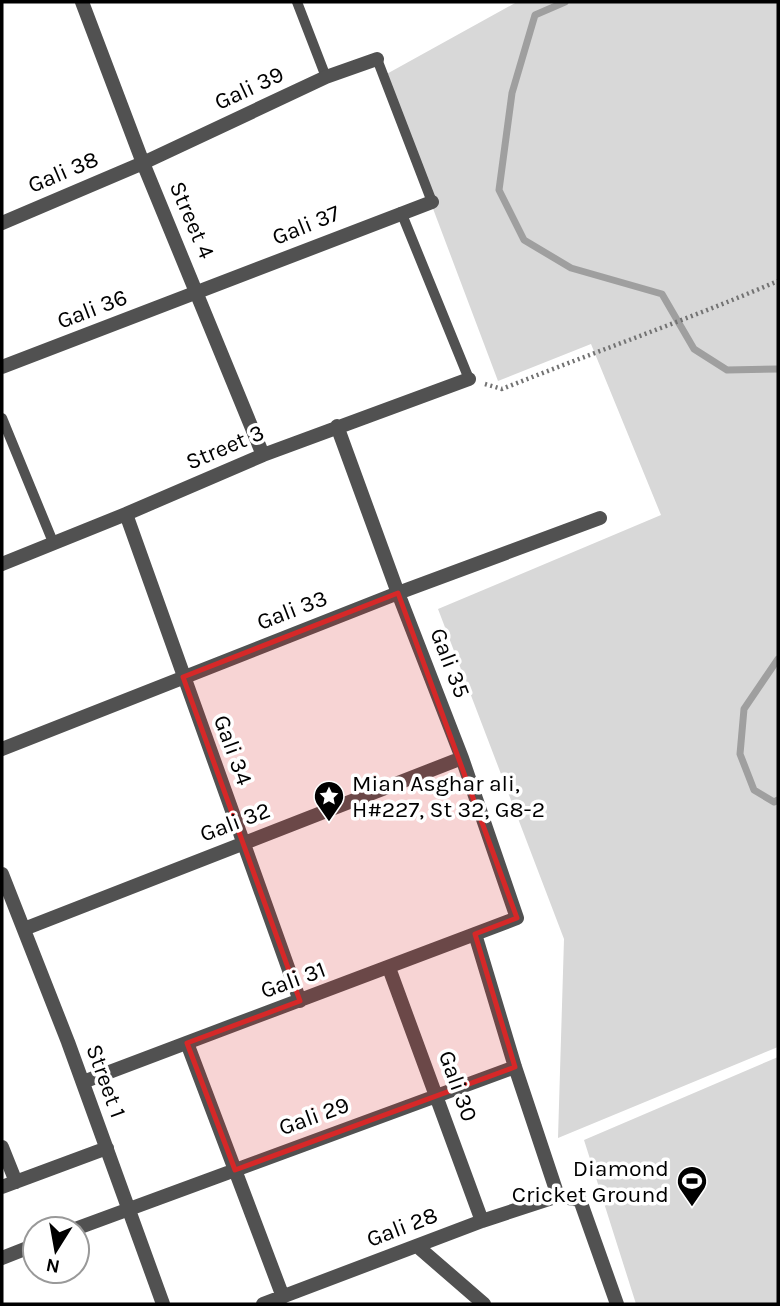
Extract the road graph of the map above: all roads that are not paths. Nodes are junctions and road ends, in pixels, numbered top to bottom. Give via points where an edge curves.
1 (82, 2) edge
2 (297, 2) edge
3 (377, 59) joint
4 (326, 77) junction
5 (142, 163) junction
6 (432, 202) joint
7 (401, 212) junction
8 (2, 223) edge
9 (198, 293) junction
10 (2, 367) edge
11 (469, 379) joint
12 (2, 418) edge
13 (337, 426) junction
14 (263, 455) junction
15 (127, 514) junction
16 (600, 518) dead end
17 (53, 542) junction
18 (2, 564) edge
19 (398, 593) junction
20 (183, 677) junction
21 (2, 749) edge
22 (462, 758) junction
23 (242, 843) junction
24 (2, 874) edge
25 (517, 918) joint
26 (24, 929) junction
27 (475, 934) junction
28 (389, 968) junction
29 (300, 1001) junction
30 (187, 1043) junction
31 (515, 1067) junction
32 (83, 1082) junction
33 (437, 1095) junction
34 (2, 1147) edge
35 (107, 1148) junction
36 (235, 1170) junction
37 (9, 1184) edge
38 (558, 1196) junction
39 (128, 1208) junction
40 (482, 1221) junction
41 (91, 1223) edge
42 (417, 1246) junction
43 (21, 1251) edge
44 (2, 1258) edge
45 (283, 1297) junction
46 (163, 1304) edge
47 (263, 1304) edge
48 (484, 1304) edge
49 (617, 1304) edge

1 - 5 street, Street 4
2 - 4 lane
3 - 4 street, Gali 39
3 - 6 lane
4 - 5 street, Gali 39
5 - 8 street, Gali 38
5 - 9 street, Street 4
6 - 7 street, Gali 37
7 - 9 street, Gali 37
7 - 11 lane
9 - 10 street, Gali 36
9 - 14 street, Street 4
11 - 13 street, Street 3
12 - 17 lane
13 - 14 street, Street 3
13 - 19 street, Gali 35
14 - 15 street, Street 3
15 - 17 street, Street 3
15 - 20 street, Gali 34
16 - 19 street, Gali 33
17 - 18 street, Street 3
19 - 20 street, Gali 33
19 - 22 street, Gali 35
20 - 21 street, Gali 33
20 - 23 street, Gali 34
22 - 23 street, Gali 32
22 - 25 street, Gali 35
23 - 26 street, Gali 32
23 - 29 street, Gali 34
24 - 26 street, Street 1
25 - 27 street, Gali 31
26 - 32 street, Street 1
27 - 28 street, Gali 31
27 - 31 street
28 - 29 street, Gali 31
28 - 33 street, Gali 30
29 - 30 street, Gali 31
30 - 32 street, Gali 31
30 - 36 street
31 - 33 street, Gali 29
31 - 38 street
32 - 35 street, Street 1
33 - 36 street, Gali 29
33 - 40 street, Gali 30
34 - 37 street
35 - 37 street
35 - 39 street, Street 1
36 - 39 street, Gali 29
36 - 45 street
38 - 40 street, Gali 28
38 - 49 street via 580,1200
39 - 41 street, Gali 29
39 - 46 street, Street 1
40 - 42 street, Gali 28
42 - 45 street, Gali 28
42 - 48 street
43 - 44 street
45 - 47 street, Gali 28

